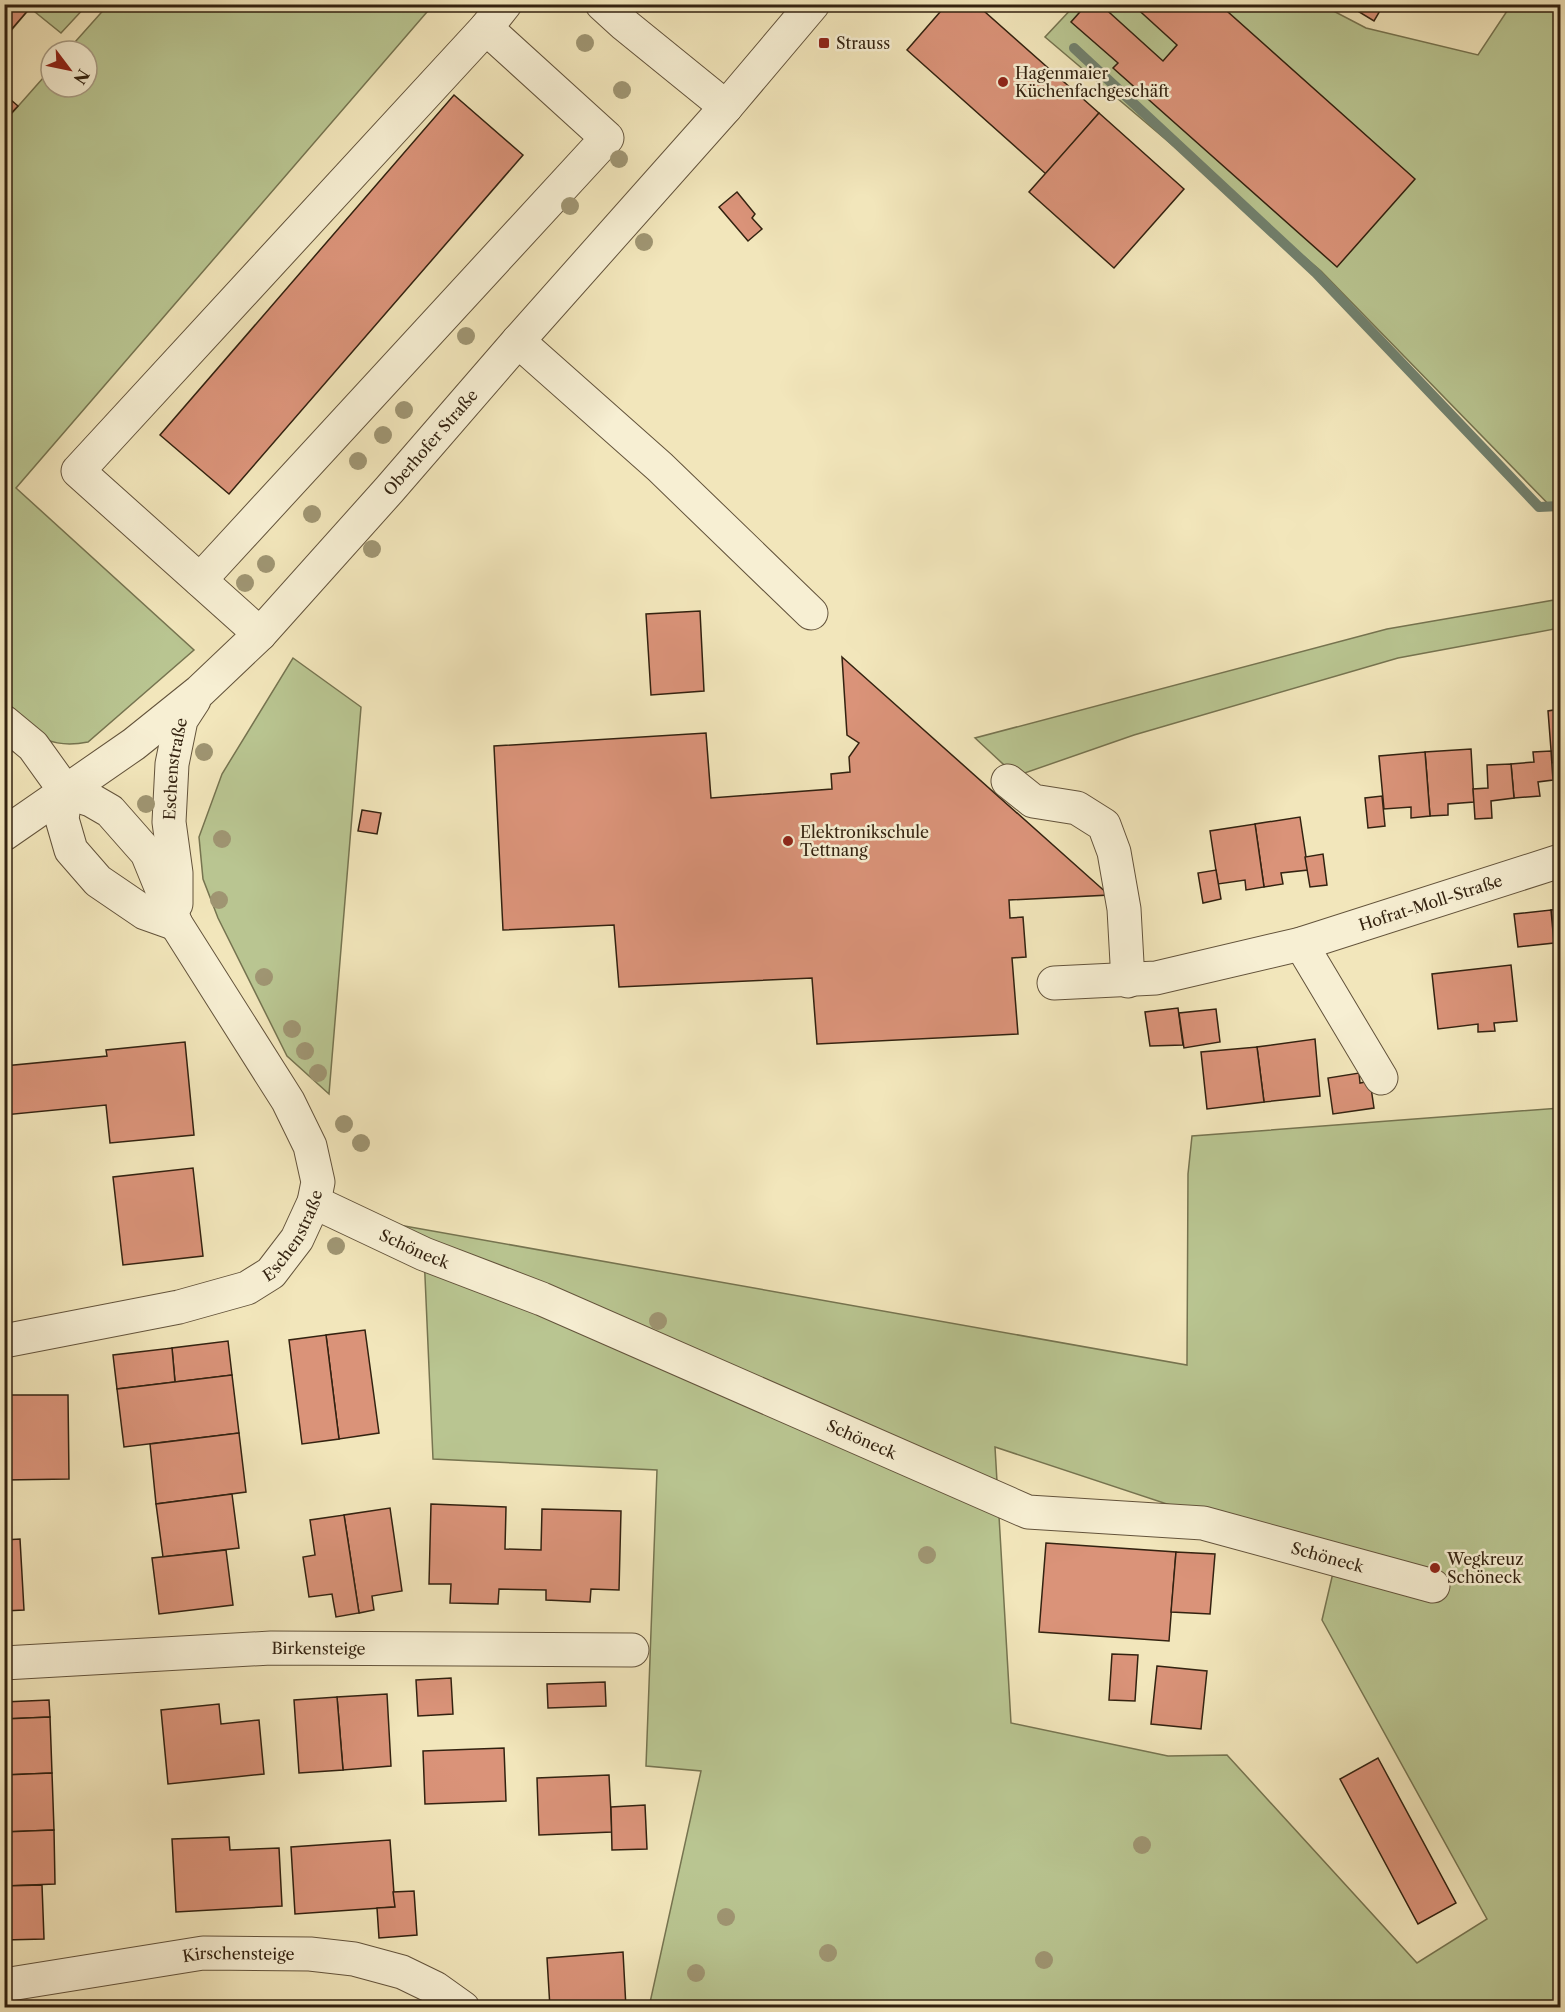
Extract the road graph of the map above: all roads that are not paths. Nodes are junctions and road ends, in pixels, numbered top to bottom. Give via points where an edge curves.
1 (602, 4) edge
2 (813, 4) edge
3 (496, 16) edge
4 (726, 107) junction
5 (518, 341) junction
6 (200, 580) junction
7 (811, 613) dead end
8 (260, 634) junction
9 (200, 691) junction
10 (4, 722) edge
11 (1008, 781) dead end
12 (66, 792) junction
13 (4, 834) edge
14 (1560, 861) edge
15 (176, 924) junction
16 (1301, 944) junction
17 (1128, 981) junction
18 (1054, 983) dead end
19 (1381, 1078) dead end
20 (314, 1202) junction
21 (4, 1341) edge
22 (1434, 1586) dead end
23 (632, 1650) dead end
24 (4, 1663) edge
25 (4, 1985) edge
26 (463, 2007) edge

1 - 4 street
2 - 4 street, Oberhofer Straße
3 - 6 street via 607,138
3 - 6 street via 78,471
4 - 5 street, Oberhofer Straße
5 - 7 street via 660,467
5 - 8 street, Oberhofer Straße
6 - 8 street
8 - 9 street, Oberhofer Straße
9 - 12 street, Oberhofer Straße
9 - 15 street, Eschenstraße via 182,720 172,764 169,822 176,873
10 - 12 street via 33,746
11 - 17 street via 1033,801 1077,808 1104,825 1114,852 1124,909
12 - 13 street, Oberhofer Straße
12 - 15 street, Eschenstraße via 110,811 147,853
12 - 15 street via 62,819 71,850 98,881 145,913
14 - 16 street, Hofrat-Moll-Straße
15 - 20 street, Eschenstraße via 288,1101 310,1146 318,1182
16 - 17 street, Hofrat-Moll-Straße
16 - 19 street
17 - 18 street, Hofrat-Moll-Straße
20 - 21 street, Eschenstraße via 297,1239 271,1273 247,1288 179,1307
20 - 22 street, Schöneck via 424,1254 542,1299 1028,1512 1203,1523
23 - 24 street, Birkensteige via 271,1648
25 - 26 street, Kirschensteige via 203,1953 310,1954 354,1959 402,1972

